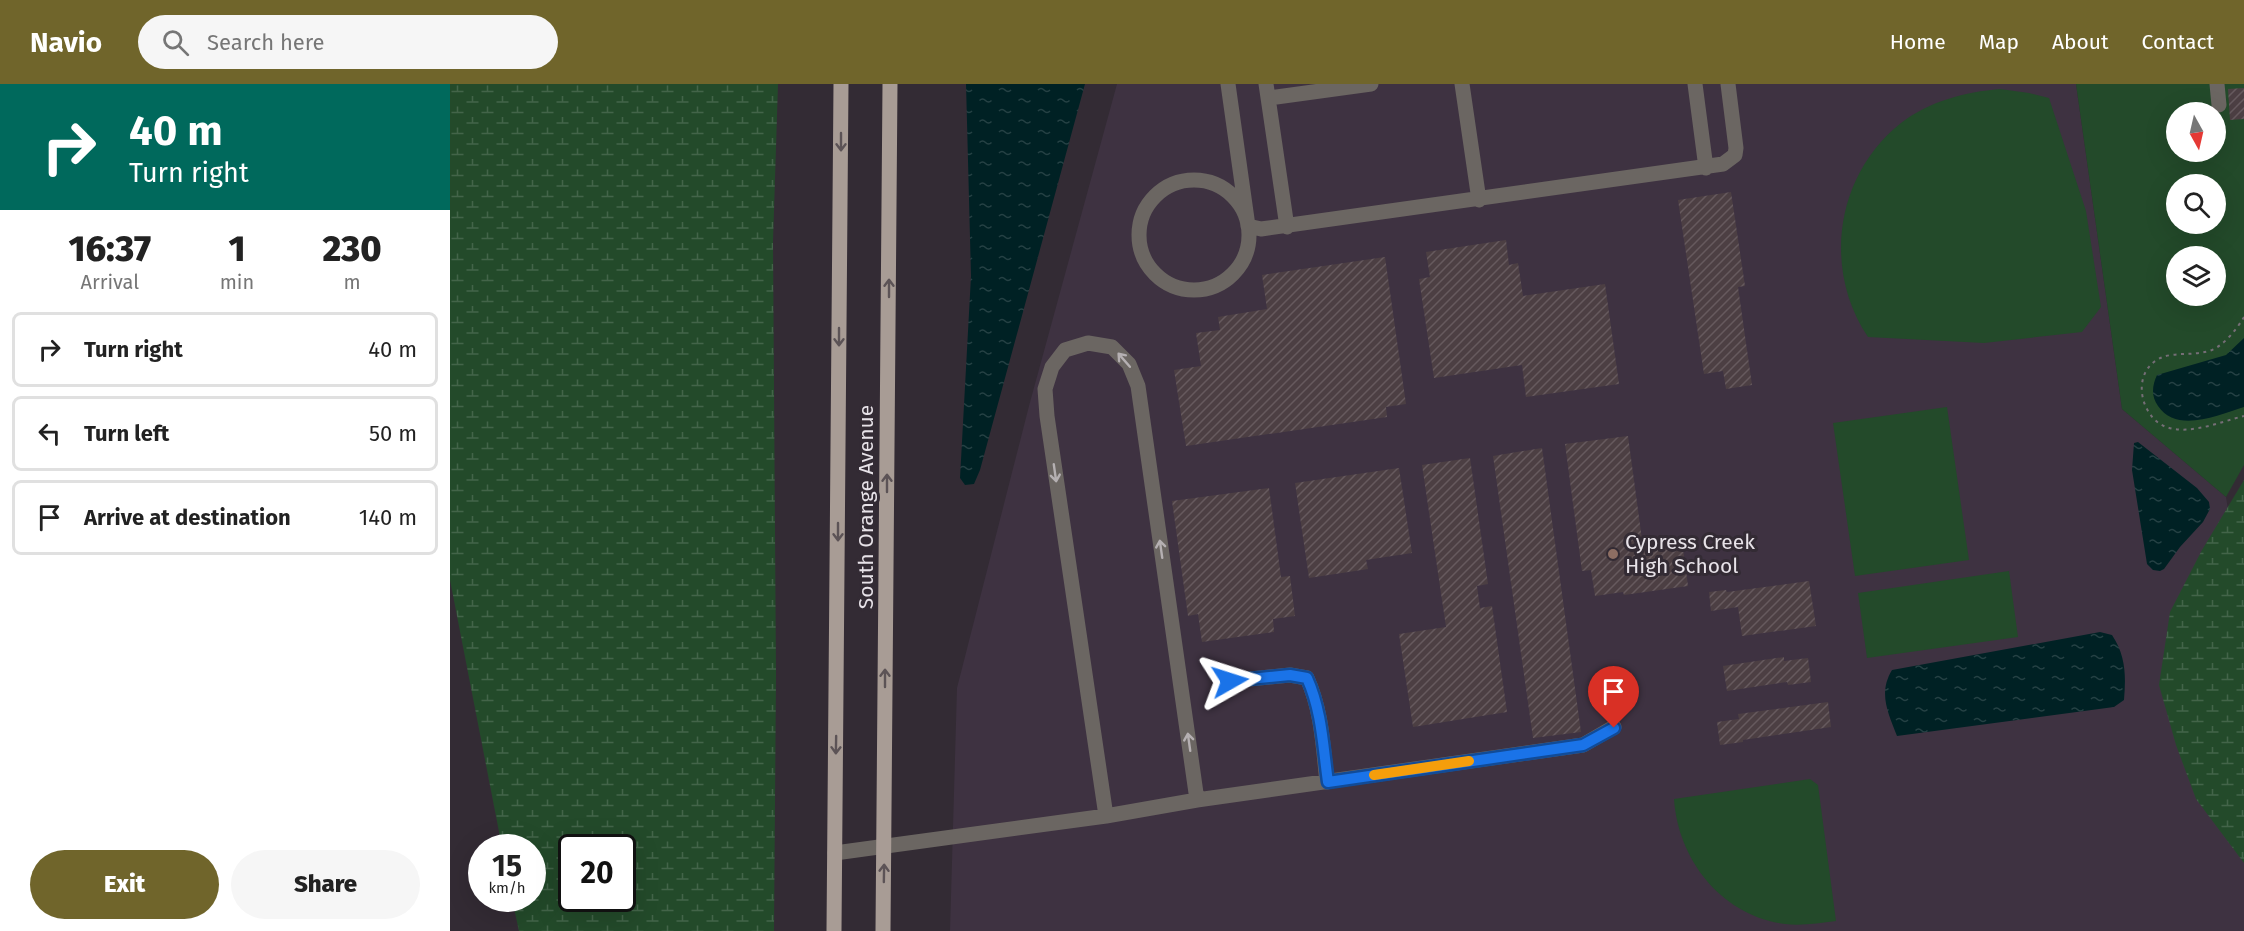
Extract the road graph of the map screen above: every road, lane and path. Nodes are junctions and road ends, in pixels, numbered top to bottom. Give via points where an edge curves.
1 (841, 84) edge
2 (890, 84) edge
3 (1228, 84) edge
4 (1371, 84) edge
5 (1462, 84) edge
6 (1695, 84) edge
7 (1728, 84) edge
8 (2217, 84) edge
9 (1268, 91) edge
10 (2219, 102) edge
11 (1706, 168) junction
12 (1479, 200) junction
13 (1248, 226) junction
14 (1287, 226) junction
15 (2244, 318) edge
16 (2244, 416) edge
17 (1230, 681) dead end
18 (1614, 728) dead end
19 (1328, 782) junction
20 (1197, 800) junction
21 (1106, 816) junction
22 (884, 848) junction
23 (835, 853) junction
24 (834, 931) edge
25 (883, 931) edge

1 -> 23 main road, South Orange Avenue
22 -> 2 main road, South Orange Avenue
3 - 13 street
4 - 9 street
5 - 12 street
6 - 11 street
7 - 11 street via 1735,155 1723,164
8 - 10 street
9 - 14 street
11 - 12 street
12 - 14 street
13 - 13 street via 1244,211 1223,188 1187,180 1169,186 1143,212 1140,248 1148,266 1161,279 1177,287 1209,288 1236,271 1249,242
13 - 14 street
15 - 16 path via 2214,349 2159,359 2149,368 2141,394 2146,408 2163,426 2190,429
17 - 19 street via 1290,675 1307,678 1319,715
18 - 19 street via 1583,745
19 - 20 street
20 - 21 street
20 -> 21 street via 1138,386 1129,364 1112,347 1088,343 1065,350 1052,367 1045,389
21 - 22 street
22 - 23 street
25 -> 22 main road, South Orange Avenue
23 - 24 main road, South Orange Avenue

